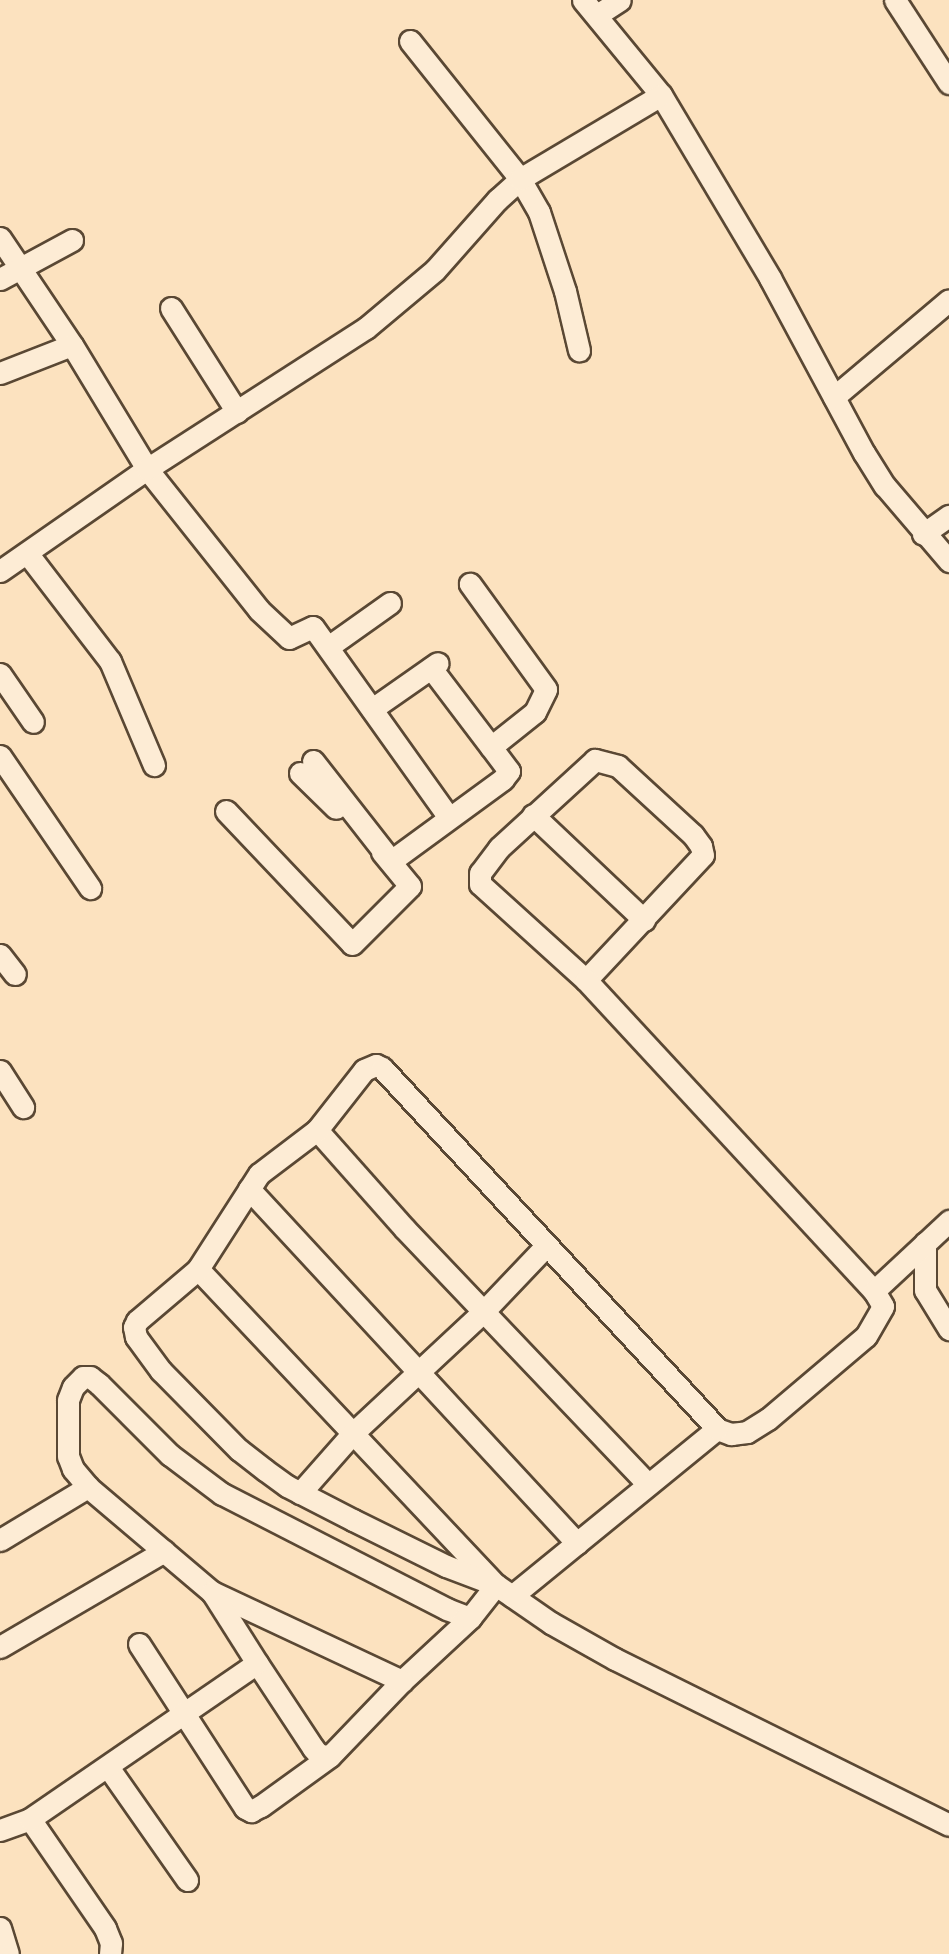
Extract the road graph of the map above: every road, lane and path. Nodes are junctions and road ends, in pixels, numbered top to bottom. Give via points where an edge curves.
1 (620, 0) edge
2 (895, 0) edge
3 (590, 8) edge
4 (410, 41) dead end
5 (949, 83) edge
6 (661, 95) junction
7 (520, 179) junction
8 (0, 238) edge
9 (72, 240) dead end
10 (22, 268) junction
11 (0, 279) edge
12 (949, 300) edge
13 (171, 308) dead end
14 (72, 345) junction
15 (579, 350) dead end
16 (0, 373) edge
17 (834, 397) junction
18 (237, 412) junction
19 (147, 469) junction
20 (949, 516) edge
21 (923, 534) junction
22 (27, 553) junction
23 (949, 561) edge
24 (0, 571) edge
25 (470, 584) dead end
26 (390, 603) dead end
27 (328, 647) junction
28 (0, 674) edge
29 (372, 709) junction
30 (33, 722) dead end
31 (491, 747) junction
32 (0, 756) edge
33 (154, 765) dead end
34 (306, 767) dead end
35 (226, 811) dead end
36 (533, 815) junction
37 (449, 818) junction
38 (391, 860) junction
39 (90, 888) dead end
40 (644, 920) junction
41 (0, 956) edge
42 (16, 974) dead end
43 (586, 980) junction
44 (0, 1071) edge
45 (23, 1107) dead end
46 (317, 1130) junction
47 (249, 1189) junction
48 (949, 1222) edge
49 (925, 1243) junction
50 (546, 1246) junction
51 (198, 1269) junction
52 (874, 1291) junction
53 (484, 1311) junction
54 (949, 1329) edge
55 (419, 1372) junction
56 (717, 1429) junction
57 (352, 1434) junction
58 (647, 1483) junction
59 (88, 1487) junction
60 (300, 1493) junction
61 (0, 1540) edge
62 (577, 1543) junction
63 (164, 1550) junction
64 (212, 1592) junction
65 (497, 1593) junction
66 (470, 1618) junction
67 (139, 1644) dead end
68 (0, 1647) edge
69 (257, 1662) junction
70 (402, 1681) junction
71 (182, 1714) junction
72 (330, 1756) junction
73 (108, 1767) junction
74 (30, 1819) junction
75 (949, 1825) edge
76 (0, 1830) edge
77 (187, 1880) dead end
78 (0, 1928) edge
79 (8, 1954) edge
80 (110, 1954) edge

1 - 3 street
2 - 5 street
3 - 6 street
4 - 7 street
6 - 7 street
6 - 17 street via 771,278
7 - 15 street via 551,246
7 - 18 street via 435,270 366,328
8 - 10 street
9 - 10 street
10 - 11 street
10 - 14 street
12 - 17 street
13 - 18 street
14 - 16 street
14 - 19 street
17 - 21 street via 885,486
18 - 19 street
19 - 22 street
19 - 27 street via 259,610 289,638 313,627
20 - 21 street
21 - 23 street
22 - 24 street
22 - 33 street via 110,661
25 - 31 street via 546,689 535,712
26 - 27 street
27 - 29 street
28 - 30 street
29 - 31 street via 435,666
29 - 37 street
31 - 37 street via 509,771
32 - 39 street
34 - 38 street
35 - 38 street via 352,944 410,886
36 - 40 street
36 - 40 street via 588,764 606,761 618,766 693,835 703,855
36 - 43 street via 486,865 480,884
37 - 38 street
40 - 43 street
41 - 42 street
43 - 52 street
44 - 45 street
46 - 47 street via 259,1174
46 - 50 street via 364,1070 376,1065 382,1068
46 - 53 street
47 - 51 street
47 - 55 street
48 - 49 street
49 - 52 street
49 - 54 street via 925,1290
50 - 53 street
50 - 56 street
51 - 57 street
51 - 60 street via 137,1321 136,1337 161,1371 239,1450
52 - 56 street via 883,1307 866,1336 768,1419 747,1432 731,1434
53 - 55 street
53 - 58 street
55 - 57 street
55 - 62 street
56 - 58 street
57 - 60 street
57 - 65 street
58 - 62 street
59 - 61 street
59 - 63 street
59 - 66 street via 68,1457 68,1400 83,1377 99,1384 170,1455 222,1494
60 - 65 street
62 - 65 street
63 - 64 street
63 - 68 street
64 - 69 street
64 - 70 street
65 - 66 street
65 - 75 street via 615,1659
66 - 70 street
67 - 71 street
69 - 71 street
69 - 72 street via 313,1748 319,1755
70 - 72 street
71 - 72 street via 251,1811
71 - 73 street
73 - 74 street
73 - 77 street
74 - 76 street
74 - 80 street via 105,1928
78 - 79 street

